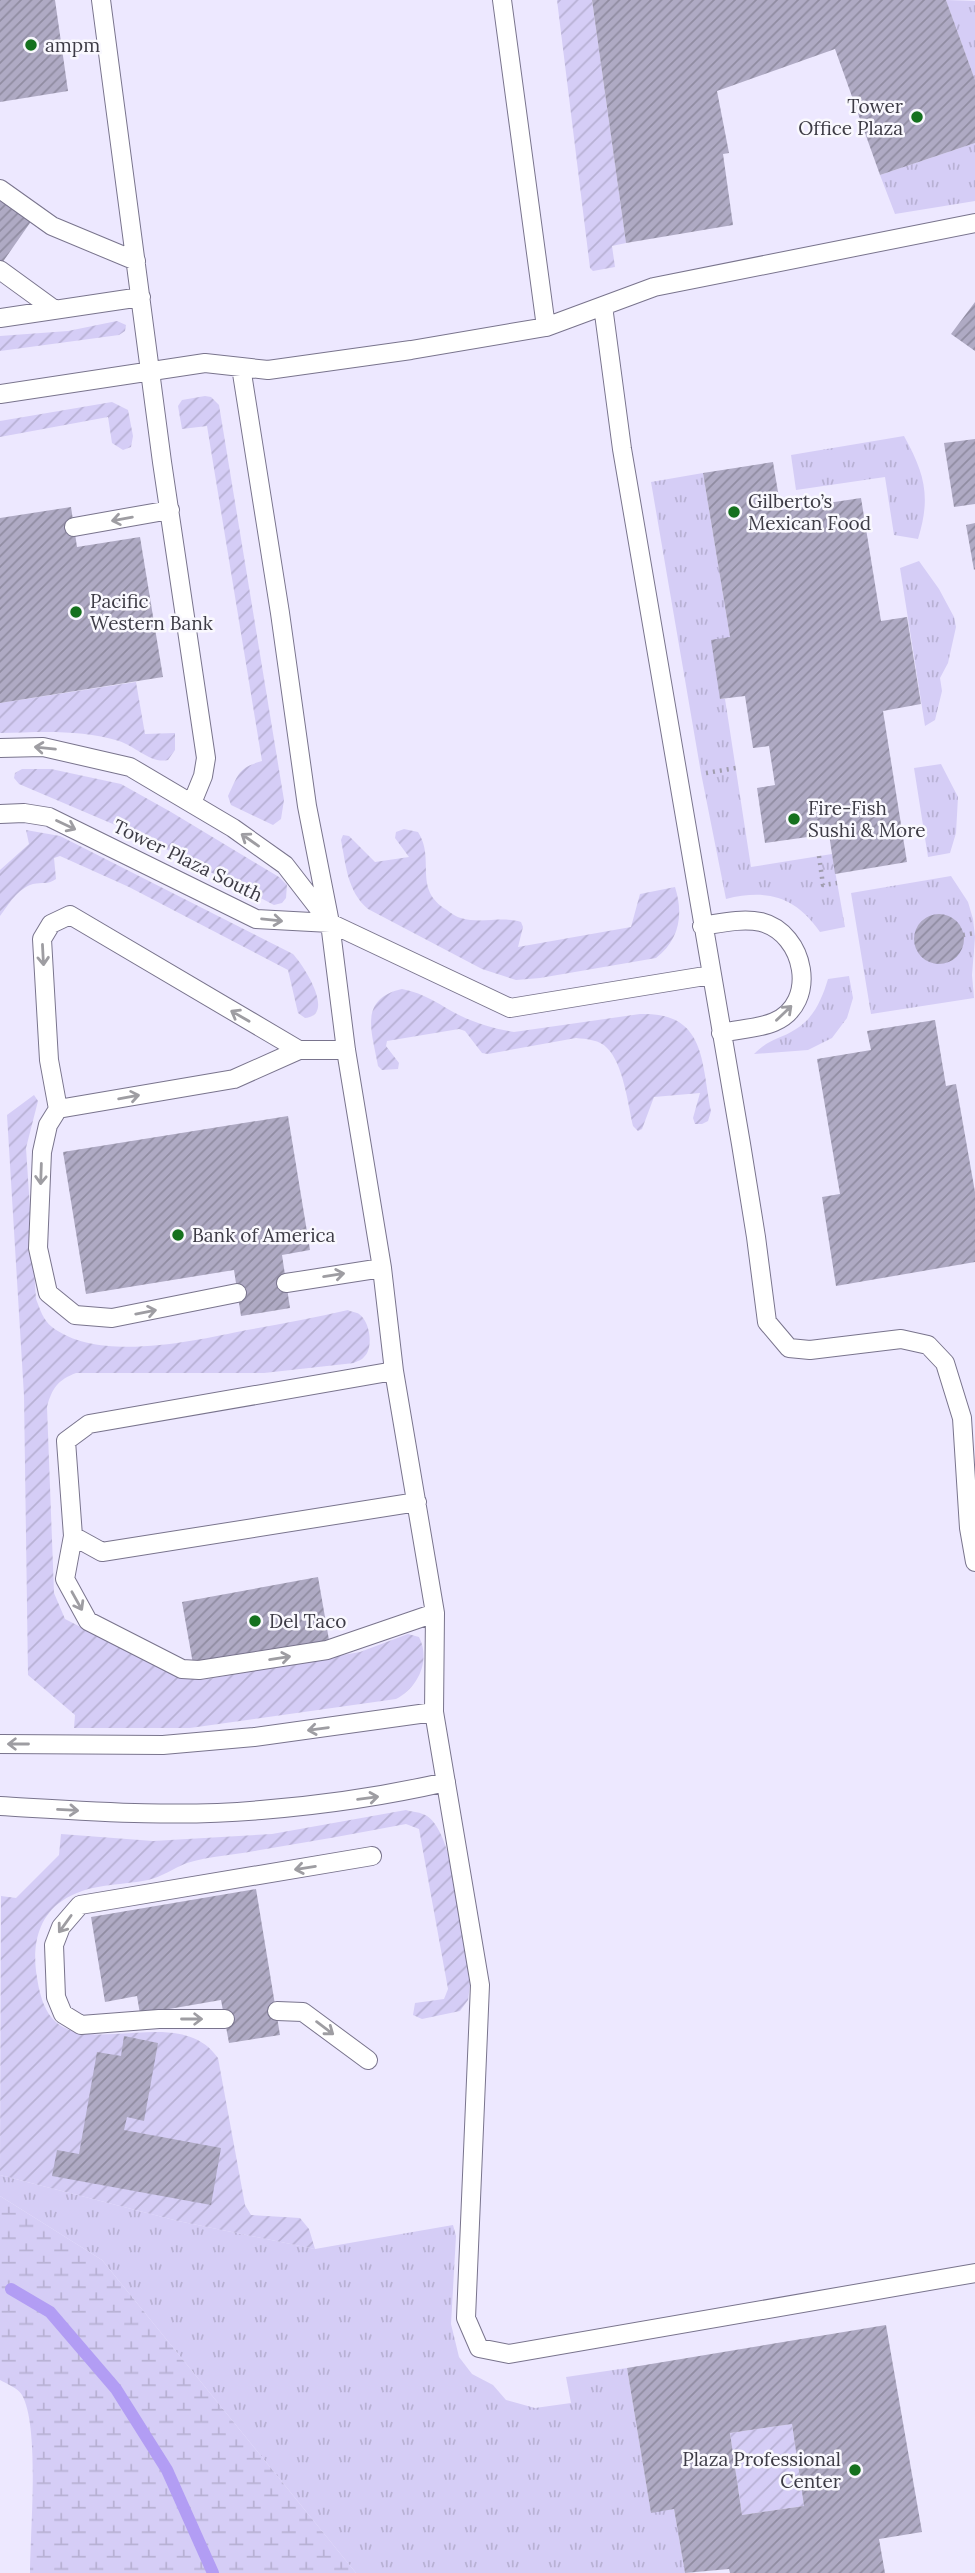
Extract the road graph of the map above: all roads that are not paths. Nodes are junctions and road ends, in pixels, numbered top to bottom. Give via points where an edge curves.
1 (101, 0) edge
2 (502, 0) edge
3 (0, 189) edge
4 (975, 223) edge
5 (136, 261) junction
6 (0, 270) edge
7 (141, 297) junction
8 (603, 306) junction
9 (55, 310) junction
10 (0, 318) edge
11 (546, 327) junction
12 (241, 367) junction
13 (150, 371) junction
14 (0, 394) edge
15 (170, 510) junction
16 (74, 527) dead end
17 (0, 748) edge
18 (192, 803) junction
19 (0, 814) edge
20 (314, 846) junction
21 (285, 865) junction
22 (330, 923) junction
23 (702, 926) junction
24 (711, 975) junction
25 (721, 1033) junction
26 (346, 1049) junction
27 (299, 1050) junction
28 (58, 1109) junction
29 (382, 1268) junction
30 (286, 1283) dead end
31 (237, 1293) dead end
32 (394, 1371) junction
33 (417, 1502) junction
34 (73, 1536) junction
35 (975, 1562) edge
36 (435, 1613) junction
37 (434, 1712) junction
38 (0, 1744) edge
39 (446, 1783) junction
40 (0, 1806) edge
41 (372, 1856) dead end
42 (277, 2011) dead end
43 (225, 2019) dead end
44 (368, 2060) dead end
45 (975, 2273) edge

1 - 5 lane
2 - 11 lane
3 - 5 lane via 52,226
4 - 8 lane via 654,287
5 - 7 lane
6 - 9 lane
7 - 9 lane
7 - 13 lane
8 - 11 lane
8 - 23 lane via 622,449
9 - 10 lane
11 - 12 lane via 268,370
12 - 13 lane via 205,363
12 - 20 lane
13 - 14 lane
13 - 15 lane
15 -> 16 lane
15 - 18 lane via 206,758
18 -> 17 lane, Tower Plaza South via 130,767 43,747
21 -> 18 lane, Tower Plaza South
19 -> 22 lane, Tower Plaza South via 49,817 256,919
20 - 21 lane, Tower Plaza South
20 - 22 lane
21 - 22 lane, Tower Plaza South
22 - 24 lane via 510,1009
22 - 26 lane
23 - 24 lane
25 -> 23 lane via 774,1022 789,1011 803,977 800,959 779,930 763,923 745,920
24 - 25 lane
25 - 35 lane via 766,1322 789,1348 810,1350 901,1339 928,1345 945,1363 962,1418
26 - 27 lane
26 - 29 lane
28 -> 27 lane via 234,1079
27 -> 28 lane via 70,915 51,923 42,939 49,1060
28 -> 31 lane via 48,1125 42,1152 38,1248 48,1293 75,1315 112,1318
30 -> 29 lane
29 - 32 lane
32 - 33 lane
32 - 34 lane via 89,1424 66,1441
33 - 34 lane via 102,1552
33 - 36 lane
34 -> 36 lane via 65,1579 88,1621 182,1670 327,1650
36 - 37 lane
37 -> 38 lane via 254,1738 163,1745
37 - 39 lane
40 -> 39 lane via 259,1811 379,1797
39 - 45 lane via 480,1985 466,2318 479,2348 509,2354
41 -> 43 lane via 80,1905 61,1927 54,1945 57,1997 62,2014 81,2025
42 -> 44 lane via 303,2012

